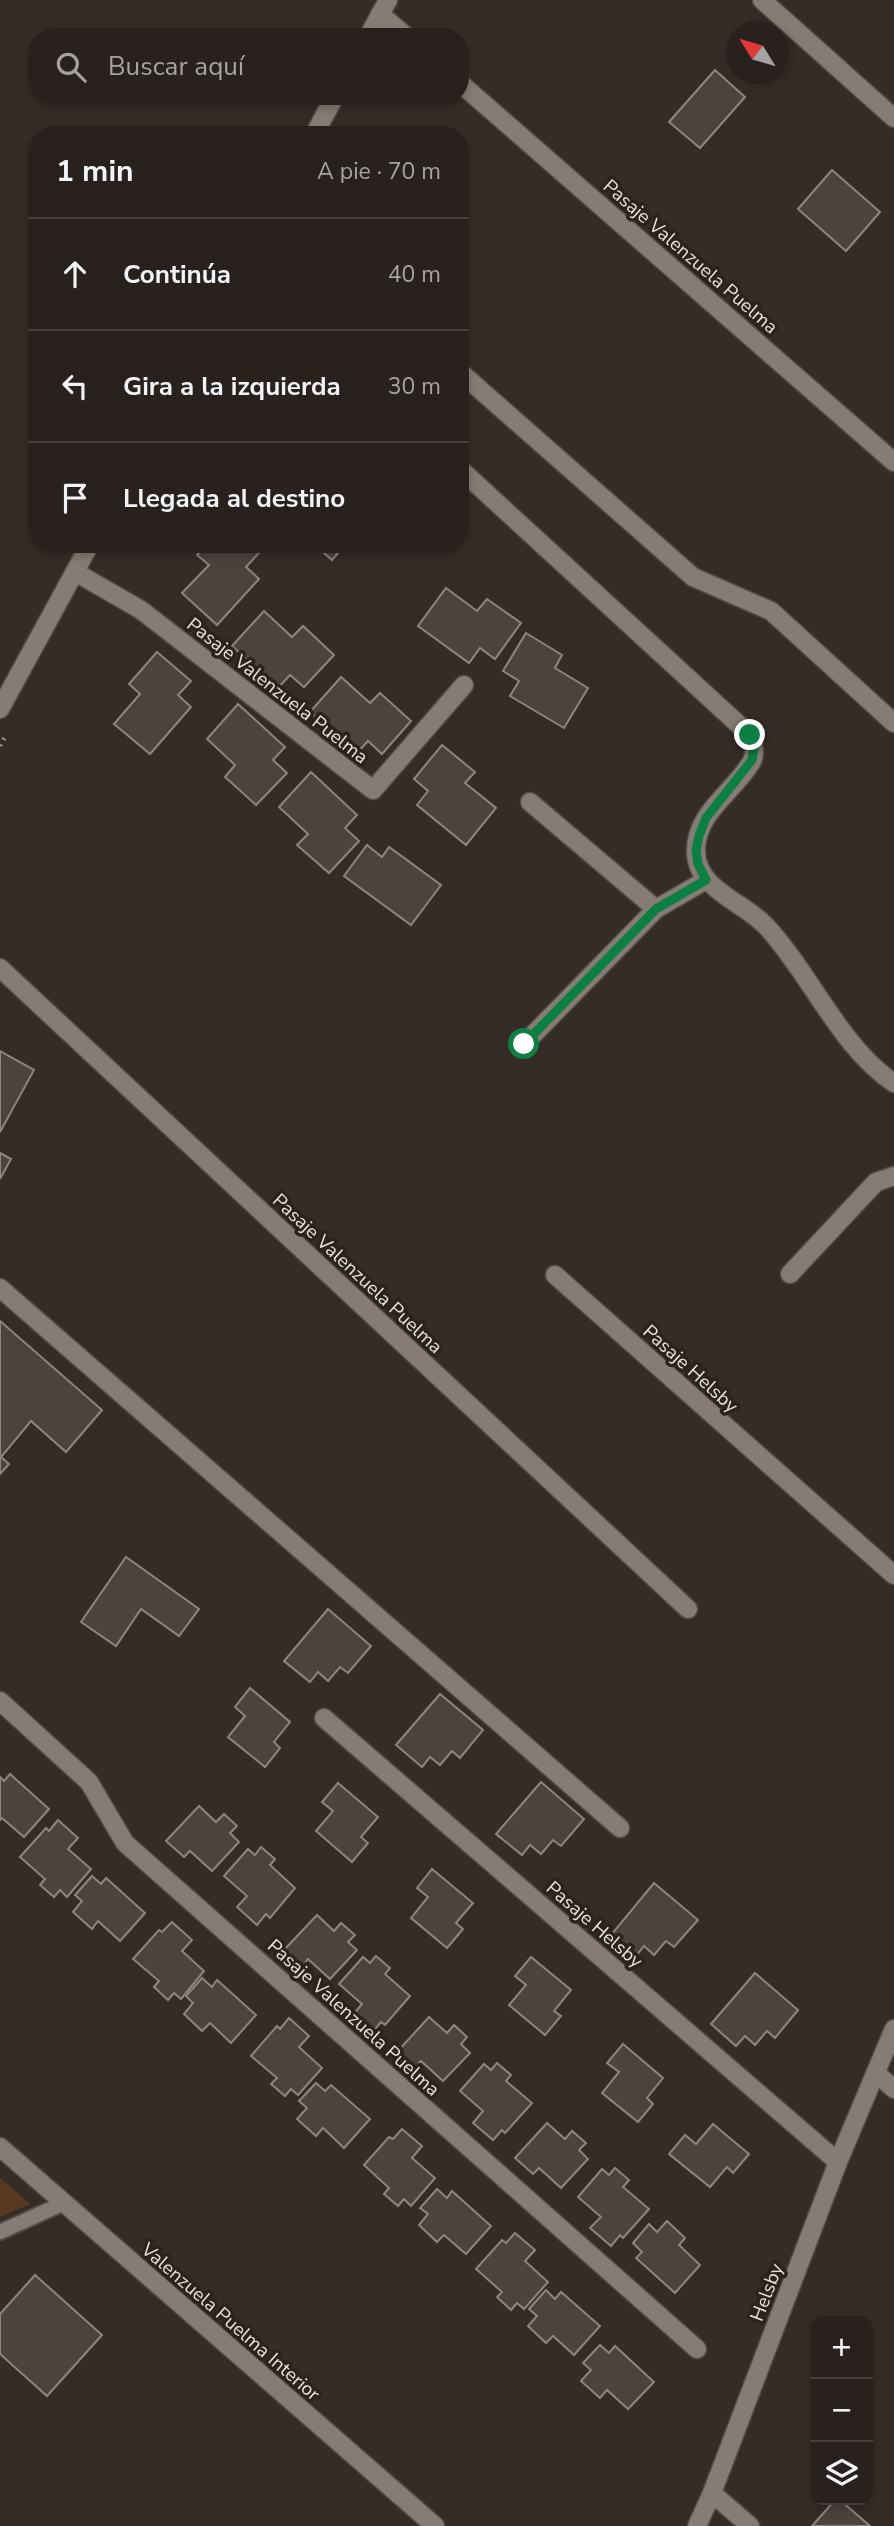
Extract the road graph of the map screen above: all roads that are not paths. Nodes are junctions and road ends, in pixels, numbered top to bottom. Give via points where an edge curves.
1 (762, 0) edge
2 (384, 7) edge
3 (373, 28) edge
4 (400, 28) edge
5 (469, 91) edge
6 (330, 105) edge
7 (894, 118) edge
8 (319, 126) edge
9 (469, 380) edge
10 (894, 462) edge
11 (469, 477) edge
12 (85, 553) edge
13 (75, 572) junction
14 (464, 685) dead end
15 (0, 709) edge
16 (894, 723) edge
17 (530, 802) dead end
18 (706, 880) junction
19 (656, 909) junction
20 (0, 968) edge
21 (524, 1044) dead end
22 (894, 1083) edge
23 (894, 1176) edge
24 (790, 1274) dead end
25 (555, 1275) dead end
26 (0, 1288) edge
27 (894, 1575) edge
28 (688, 1609) dead end
29 (0, 1701) edge
30 (324, 1718) dead end
31 (620, 1828) dead end
32 (894, 2029) edge
33 (876, 2073) junction
34 (894, 2090) edge
35 (0, 2147) edge
36 (838, 2162) junction
37 (64, 2203) junction
38 (0, 2232) edge
39 (697, 2349) dead end
40 (712, 2493) junction
41 (435, 2526) edge
42 (697, 2526) edge
43 (750, 2526) edge

1 - 7 street
2 - 3 street
2 - 4 street
5 - 10 street, Pasaje Valenzuela Puelma
6 - 8 street
9 - 16 street via 693,576 771,611
11 - 18 street via 750,735 752,760 706,818 699,836 698,864
12 - 13 street
13 - 14 street, Pasaje Valenzuela Puelma via 141,610 373,790
13 - 15 street
17 - 19 street
18 - 19 street
18 - 22 street via 764,924 846,1037
19 - 21 street
20 - 28 street, Pasaje Valenzuela Puelma
23 - 24 street via 876,1182
25 - 27 street, Pasaje Helsby
26 - 31 street
29 - 39 street, Pasaje Valenzuela Puelma via 89,1782 125,1843
30 - 36 street, Pasaje Helsby
32 - 33 street, Helsby
33 - 34 street
33 - 36 street, Helsby
35 - 37 street, Valenzuela Puelma Interior
36 - 40 street, Helsby
37 - 38 lane
37 - 41 street, Valenzuela Puelma Interior
40 - 42 street, Helsby
40 - 43 street

